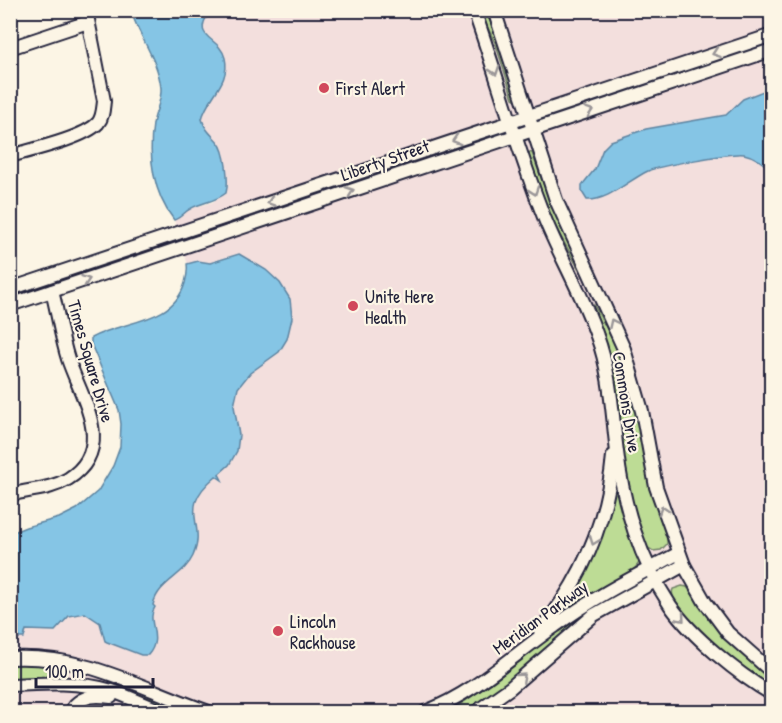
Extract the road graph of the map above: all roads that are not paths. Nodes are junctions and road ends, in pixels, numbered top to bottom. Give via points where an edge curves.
1 (474, 10) edge
2 (494, 10) edge
3 (87, 16) edge
4 (771, 35) edge
5 (10, 48) edge
6 (771, 50) edge
7 (529, 116) junction
8 (512, 122) junction
9 (533, 130) junction
10 (516, 135) junction
11 (10, 156) edge
12 (10, 289) edge
13 (52, 291) junction
14 (10, 305) edge
15 (614, 422) junction
16 (10, 495) edge
17 (679, 553) junction
18 (684, 565) junction
19 (649, 569) junction
20 (656, 582) junction
21 (520, 651) junction
22 (10, 658) edge
23 (78, 664) junction
24 (771, 672) edge
25 (31, 684) junction
26 (10, 685) edge
27 (76, 685) junction
28 (140, 686) junction
29 (771, 694) edge
30 (131, 699) junction
31 (73, 709) edge
32 (164, 712) edge
33 (209, 712) edge
34 (425, 712) edge
35 (476, 712) edge

1 -> 8 street, Commons Drive
2 - 7 street, Commons Drive
3 - 5 street
3 - 11 street via 104,101 103,114 81,134
4 -> 7 street, Liberty Street
9 -> 6 street, Liberty Street
7 - 8 street, Liberty Street
7 - 9 street, Commons Drive
8 - 10 street, Commons Drive
8 -> 12 street, Liberty Street
9 - 10 street, Liberty Street
17 -> 9 street, Commons Drive via 656,487 642,411 624,349 566,225
13 -> 10 street, Liberty Street
10 -> 15 street, Commons Drive via 547,226 597,336
13 - 14 street, Liberty Street
13 - 16 street, Times Square Drive via 68,358 92,419 93,440 86,461 69,478 47,488
15 - 19 street, Commons Drive via 622,484
15 -> 21 street via 610,484 589,554 553,615
17 - 18 street, Commons Drive
17 - 19 street, Meridian Parkway
18 - 20 street, Meridian Parkway
18 - 24 street, Commons Drive via 722,625
19 - 20 street, Commons Drive
19 - 21 street, Meridian Parkway via 598,597
20 -> 29 street, Commons Drive via 671,606 700,637
35 -> 20 street, Meridian Parkway via 510,688 594,615
21 - 34 street, Meridian Parkway via 478,685
22 - 23 street
23 - 27 street
23 - 28 street
25 - 26 street
25 - 27 street
25 - 31 street via 60,688 69,696
27 - 28 street via 88,679
27 - 30 street via 113,691
27 - 31 street
28 - 33 street
30 - 31 street via 91,696
30 - 32 street

